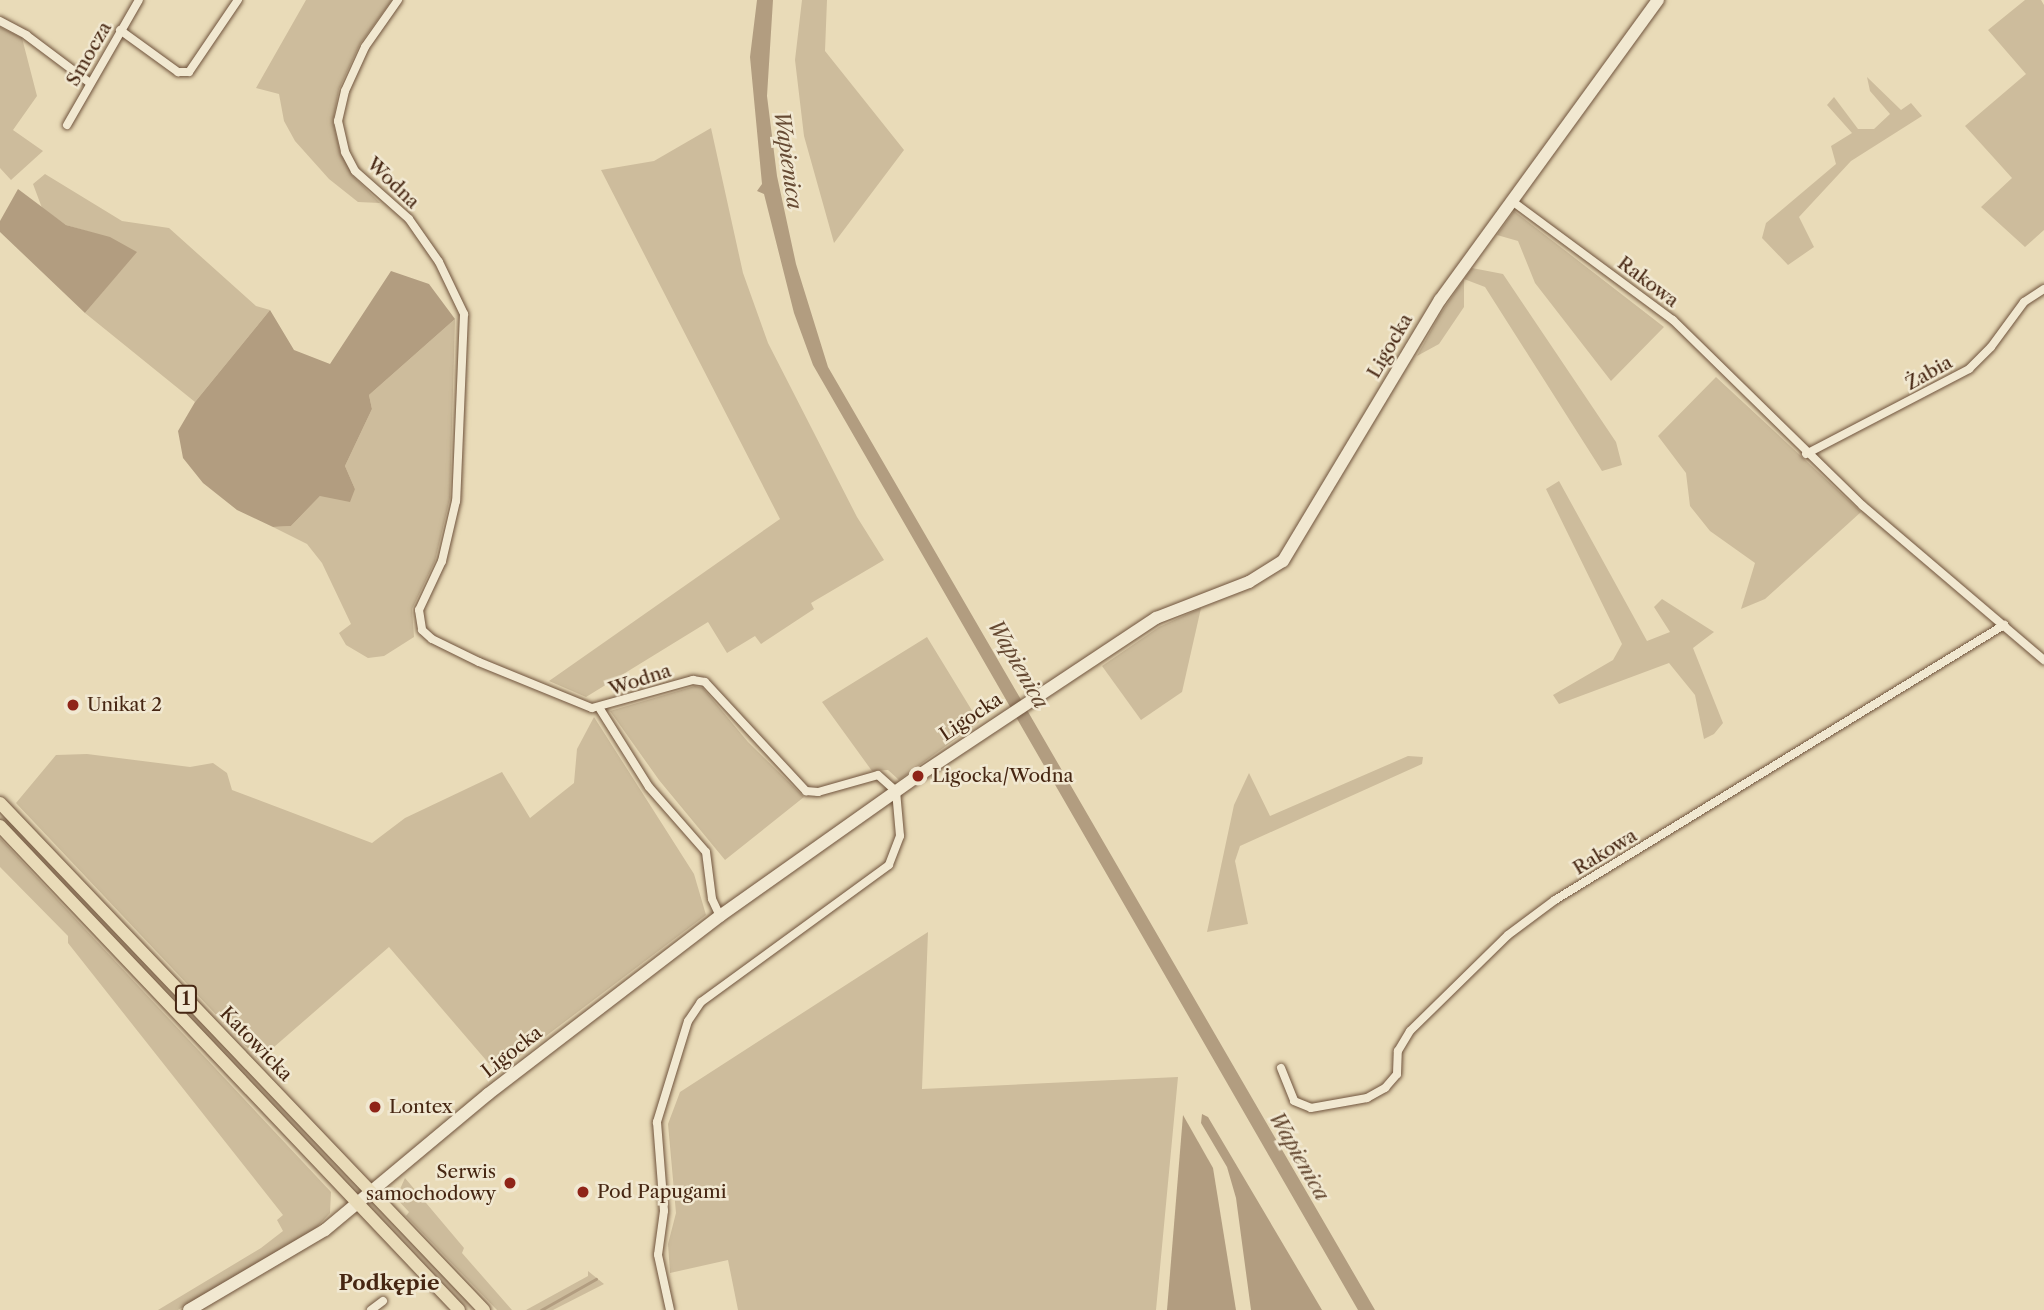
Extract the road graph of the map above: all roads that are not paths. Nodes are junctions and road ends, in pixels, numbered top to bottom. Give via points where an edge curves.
1 (139, 0) edge
2 (238, 0) edge
3 (398, 0) edge
4 (1658, 0) edge
5 (0, 21) edge
6 (120, 30) junction
7 (90, 83) junction
8 (67, 125) dead end
9 (1512, 201) junction
10 (2044, 289) edge
11 (1806, 454) junction
12 (2004, 625) junction
13 (2044, 660) edge
14 (600, 709) junction
15 (896, 791) junction
16 (0, 803) edge
17 (0, 826) edge
18 (720, 916) junction
19 (1281, 1068) dead end
20 (373, 1194) junction
21 (359, 1204) junction
22 (383, 1301) dead end
23 (188, 1310) edge
24 (371, 1310) edge
25 (459, 1310) edge
26 (484, 1310) edge
27 (670, 1310) edge

1 - 6 street, Smocza
2 - 6 street via 190,72 178,72
3 - 14 street, Wodna via 365,47 345,91 338,121 355,171 409,219 439,262 464,314 456,500 442,561 418,619 432,639
4 - 9 street, Ligocka
5 - 7 street
6 - 7 street, Smocza
7 - 8 street, Smocza
9 - 11 street, Rakowa via 1673,320
9 - 15 street, Ligocka via 1440,300 1283,561 1249,582 1156,618
10 - 11 street, Żabia via 2024,302 1992,347 1969,369
11 - 12 street, Rakowa
12 - 13 street, Rakowa
12 - 19 street, Rakowa via 1555,900 1508,935 1410,1031 1398,1051 1396,1074 1385,1088 1367,1098 1311,1108 1294,1101
14 - 15 street, Wodna via 693,680 705,682 806,791 818,792 878,775
14 - 18 street via 649,787 706,852 712,899
15 - 18 street, Ligocka
15 - 27 street via 900,836 889,865 701,1002 688,1021 657,1122 664,1211 658,1255
16 - 20 main road, Katowicka / 1
17 - 21 main road, Katowicka / 1
18 - 20 street, Ligocka via 488,1094
20 - 21 street, Ligocka
20 - 26 main road, Katowicka / 1
21 - 23 street, Ligocka via 313,1238
21 - 25 main road, Katowicka / 1
22 - 24 street

